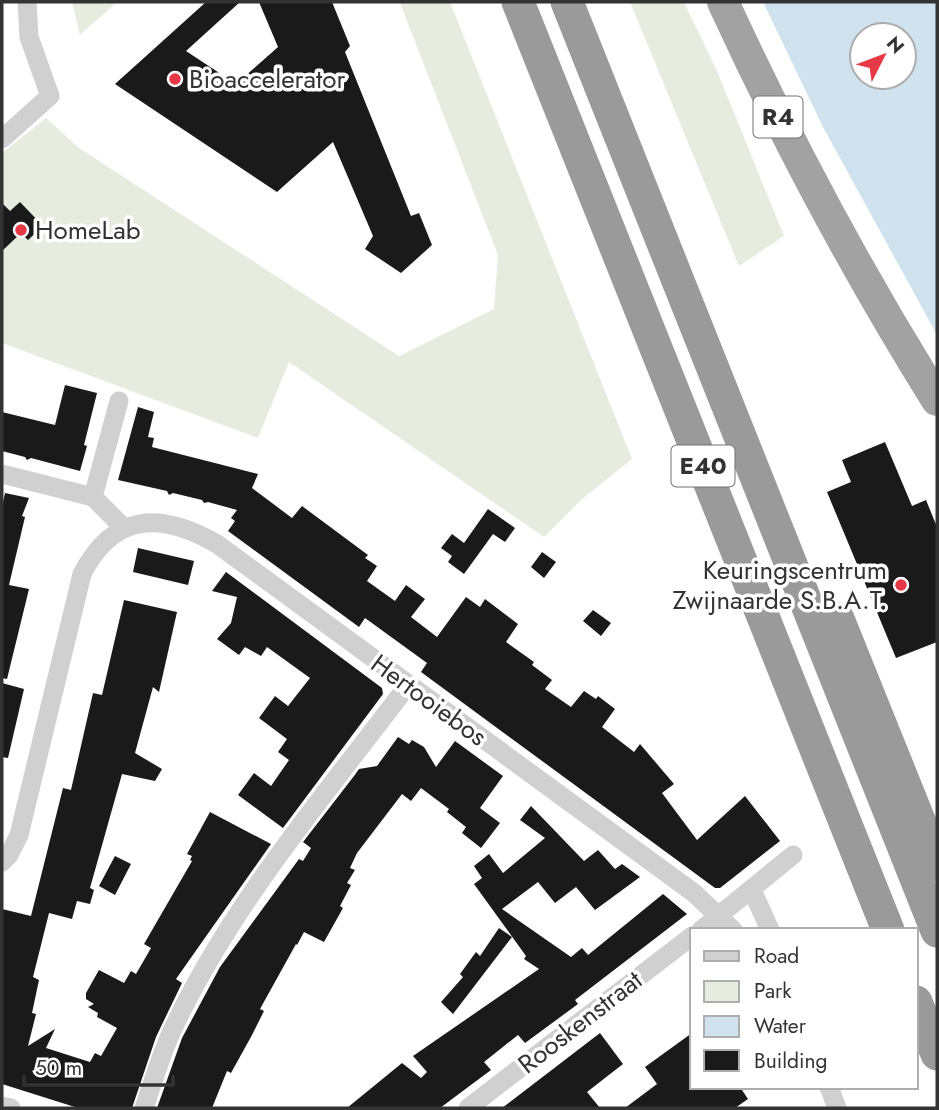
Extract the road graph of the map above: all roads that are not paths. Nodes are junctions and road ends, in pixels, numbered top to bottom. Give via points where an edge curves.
1 (27, 2) edge
2 (519, 2) edge
3 (567, 2) edge
4 (723, 2) edge
5 (2, 139) edge
6 (656, 222) junction
7 (937, 400) edge
8 (120, 401) dead end
9 (2, 474) edge
10 (93, 497) junction
11 (124, 528) junction
12 (408, 685) junction
13 (793, 855) dead end
14 (2, 862) edge
15 (937, 865) edge
16 (752, 890) junction
17 (718, 917) junction
18 (704, 928) edge
19 (731, 928) edge
20 (769, 928) edge
21 (887, 928) edge
22 (937, 931) edge
23 (690, 938) edge
24 (918, 1007) edge
25 (937, 1054) edge
26 (830, 1089) edge
27 (2, 1106) edge
28 (11, 1108) edge
29 (144, 1108) edge
30 (468, 1108) edge
31 (837, 1108) edge

1 - 5 street via 29,37 50,96
2 - 21 highway, E40
3 - 6 highway, E40
4 - 7 highway, R4 via 838,230
6 - 15 highway via 741,384
6 - 22 highway, E40
8 - 10 street
9 - 10 street
10 - 11 street
11 - 12 street, Hertooiebos via 146,522 170,524 217,544
11 - 14 street, Hertooiebos via 92,554 82,574 19,835
12 - 17 street, Hertooiebos via 694,893
12 - 29 street via 217,947 170,1035
13 - 16 street
16 - 17 street
16 - 20 street
17 - 18 street
17 - 19 street
23 - 30 street, Rooskenstraat
24 - 25 highway
26 - 31 street
27 - 28 street

